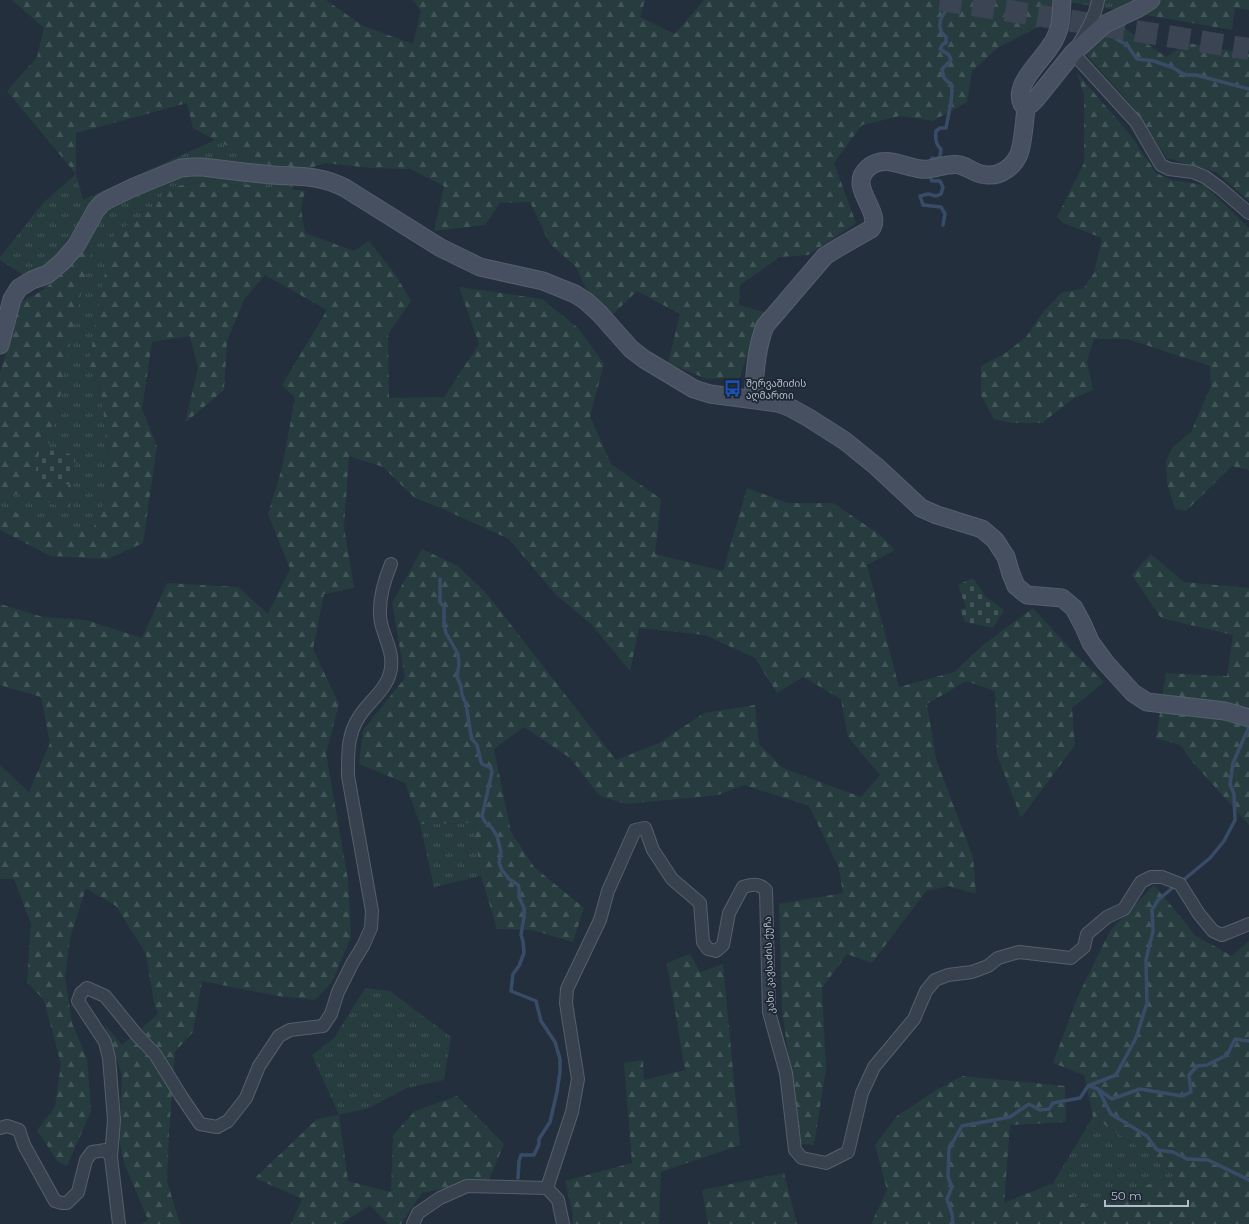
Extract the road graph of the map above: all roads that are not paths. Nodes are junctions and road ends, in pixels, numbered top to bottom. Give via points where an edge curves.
1 (1062, 0) edge
2 (1098, 0) edge
3 (1151, 0) edge
4 (1073, 53) junction
5 (1026, 106) junction
6 (1249, 213) edge
7 (0, 345) edge
8 (753, 399) junction
9 (391, 564) dead end
10 (1249, 718) edge
11 (1249, 924) edge
12 (0, 1128) edge
13 (111, 1157) junction
14 (547, 1188) junction
15 (119, 1224) edge
16 (413, 1224) edge
17 (563, 1224) edge

1 - 5 street via 1058,32 1051,46 1027,77 1020,92 1020,100
2 - 4 street via 1088,28
3 - 4 street via 1105,24
4 - 5 street via 1036,99
4 - 6 street via 1136,122 1162,165 1169,169 1193,172 1206,177
5 - 8 street via 1019,154 1013,164 1001,172 989,176 976,174 959,165 920,169 890,161 878,162 868,167 861,184 874,217 874,224 871,229 825,256 765,326 757,352
7 - 8 street via 12,299 19,288 48,274 62,262 76,246 102,203 181,168 203,167 320,178 337,184 441,248 480,267 544,281 575,294 600,314 636,352 694,389 710,394
8 - 10 street via 778,402 845,441 921,508 982,529 995,540 1006,557 1016,586 1028,595 1062,598 1074,608 1091,643 1105,662 1134,693 1147,702 1224,711
9 - 13 street via 383,588 380,609 381,622 392,660 390,674 350,734 348,754 348,776 372,911 370,928 338,992 331,1014 323,1026 290,1030 279,1036 259,1066 246,1098 228,1121 216,1127 200,1124 155,1054 105,996 87,988 81,993 78,1001 105,1042 109,1058 114,1120
11 - 14 street, კახი კავსაძის ქუჩა via 1222,935 1213,931 1180,884 1162,877 1151,877 1141,882 1124,909 1107,917 1087,934 1084,948 1071,958 1019,952 998,958 988,966 972,972 948,974 935,980 926,991 914,1019 874,1067 862,1094 848,1152 826,1163 802,1158 795,1150 786,1073 769,1012 766,890 762,886 752,884 743,886 730,913 723,945 716,951 708,950 702,942 700,903 672,879 653,850 645,828 635,830 608,891 600,920 567,989 566,1003 578,1079 572,1112
12 - 13 street via 7,1126 19,1130 24,1145 55,1201 62,1203 68,1203 78,1192 86,1160 92,1152 106,1150
13 - 15 street
14 - 16 street via 467,1186 440,1198 418,1213
14 - 17 street via 558,1200

